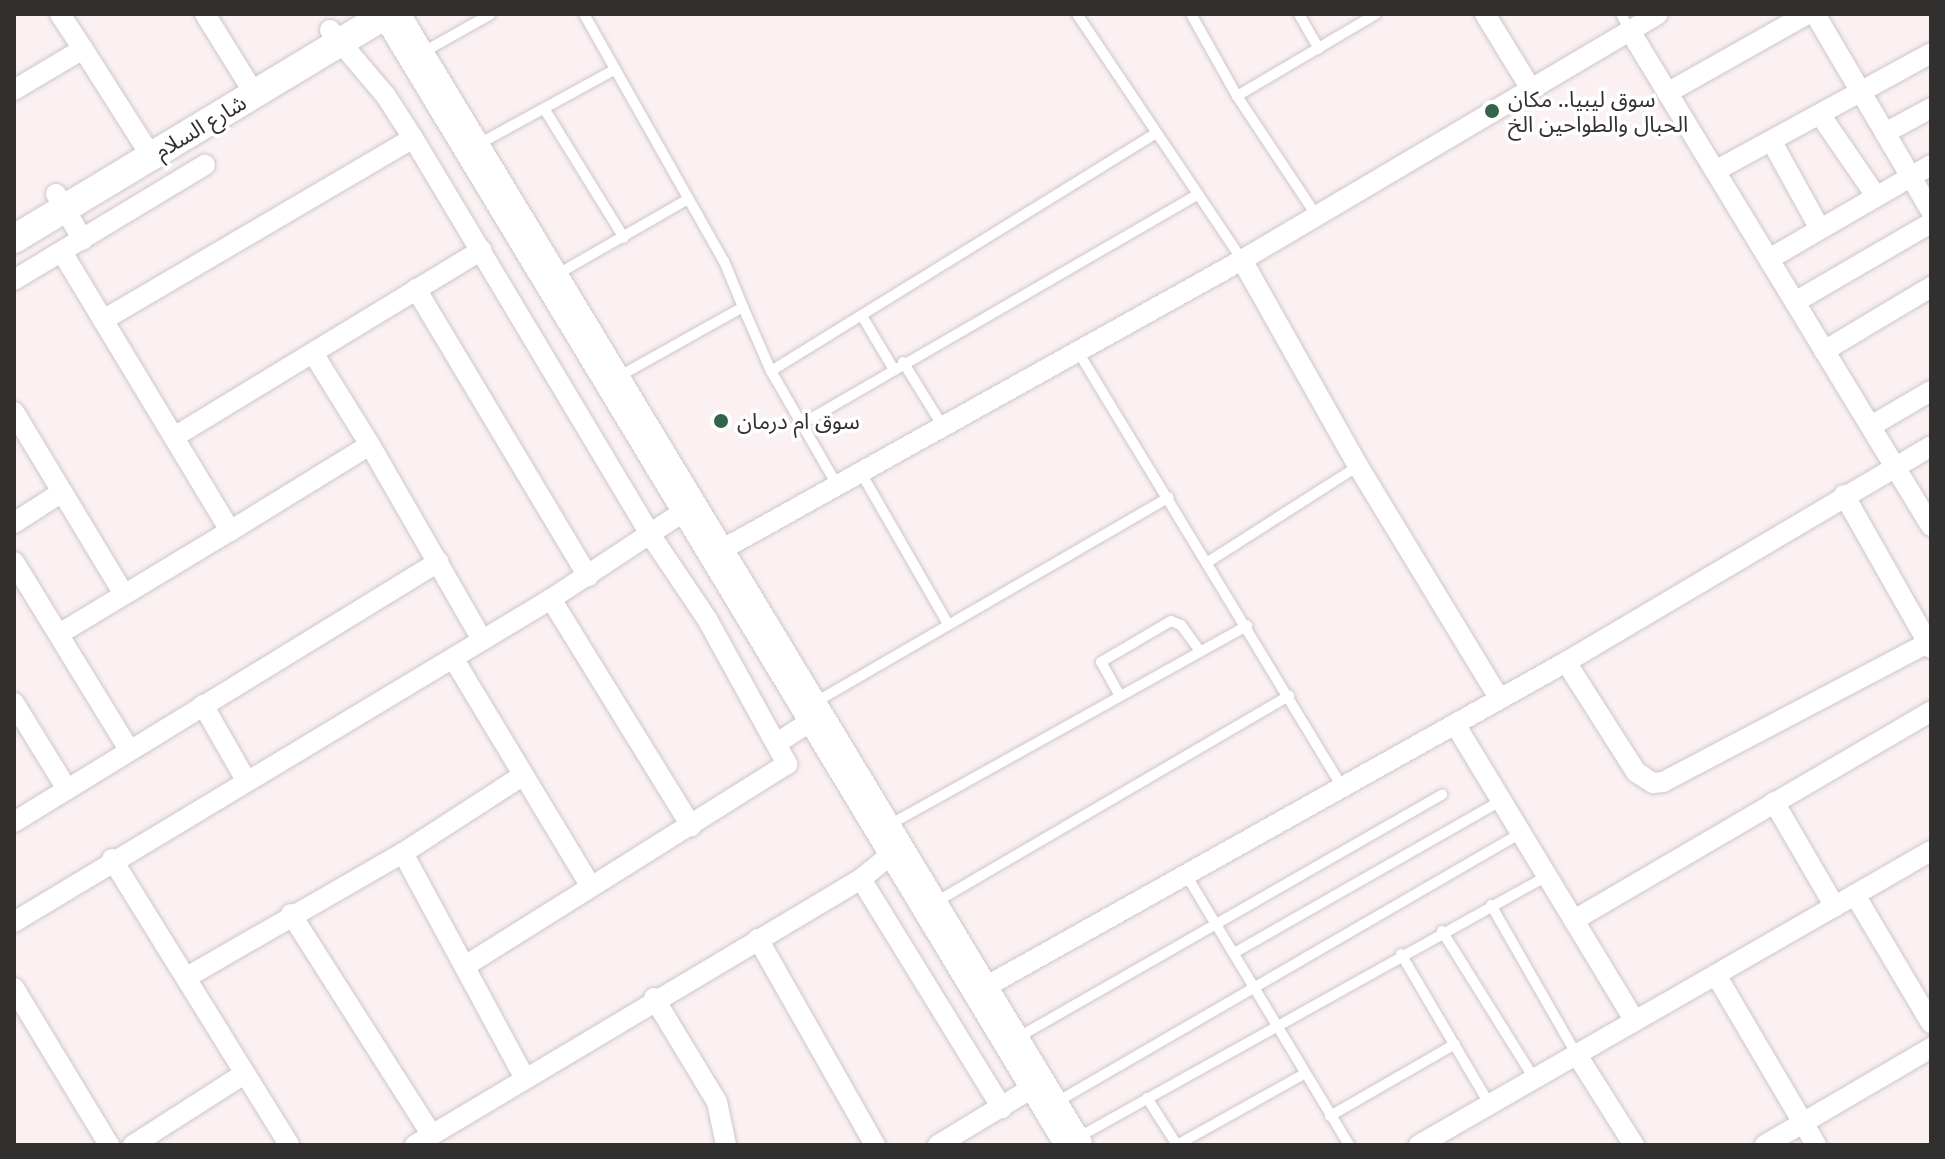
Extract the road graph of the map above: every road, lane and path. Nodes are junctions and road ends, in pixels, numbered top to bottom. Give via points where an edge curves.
1 (60, 14) edge
2 (205, 14) edge
3 (359, 14) edge
4 (389, 14) edge
5 (491, 14) edge
6 (1077, 14) edge
7 (1191, 14) edge
8 (1299, 14) edge
9 (1376, 14) edge
10 (1485, 14) edge
11 (1658, 14) edge
12 (1807, 14) edge
13 (1815, 14) edge
14 (588, 16) edge
15 (479, 17) edge
16 (1625, 22) edge
17 (334, 37) junction
18 (83, 49) junction
19 (1319, 49) junction
20 (1931, 53) edge
21 (414, 57) junction
22 (616, 69) junction
23 (249, 86) junction
24 (1531, 89) junction
25 (14, 90) edge
26 (1667, 93) junction
27 (1862, 94) junction
28 (1237, 96) junction
29 (1931, 108) edge
30 (545, 110) junction
31 (1821, 116) junction
32 (1885, 133) junction
33 (1155, 134) junction
34 (413, 138) junction
35 (1772, 142) junction
36 (147, 148) junction
37 (468, 149) junction
38 (205, 165) dead end
39 (1931, 165) edge
40 (1715, 171) junction
41 (1911, 177) junction
42 (1198, 194) junction
43 (1876, 196) junction
44 (688, 199) junction
45 (60, 201) junction
46 (1931, 211) edge
47 (1316, 215) junction
48 (14, 219) edge
49 (1931, 223) edge
50 (1820, 229) junction
51 (624, 238) junction
52 (14, 239) edge
53 (83, 240) junction
54 (482, 250) junction
55 (62, 252) junction
56 (1769, 259) junction
57 (1242, 260) junction
58 (14, 280) edge
59 (548, 280) junction
60 (416, 289) junction
61 (1930, 291) edge
62 (1795, 302) junction
63 (743, 307) junction
64 (862, 316) junction
65 (103, 320) junction
66 (1076, 349) junction
67 (1824, 351) junction
68 (313, 353) junction
69 (903, 362) junction
70 (893, 368) junction
71 (771, 371) junction
72 (608, 382) junction
73 (1931, 391) edge
74 (14, 412) edge
75 (800, 425) junction
76 (942, 425) junction
77 (1871, 426) junction
78 (174, 437) junction
79 (370, 445) junction
80 (1931, 446) edge
81 (1358, 466) junction
82 (1896, 466) junction
83 (860, 471) junction
84 (837, 485) junction
85 (62, 492) junction
86 (1844, 495) junction
87 (1169, 497) junction
88 (686, 510) junction
89 (14, 523) edge
90 (1931, 526) edge
91 (230, 531) junction
92 (651, 536) junction
93 (714, 554) junction
94 (14, 562) edge
95 (439, 562) junction
96 (1208, 562) junction
97 (588, 576) junction
98 (124, 594) junction
99 (551, 599) junction
100 (947, 622) junction
101 (1247, 626) junction
102 (59, 634) junction
103 (482, 640) junction
104 (1929, 645) edge
105 (1200, 651) junction
106 (453, 658) junction
107 (1566, 662) junction
108 (1120, 696) junction
109 (1289, 696) junction
110 (1499, 698) junction
111 (14, 703) edge
112 (203, 705) junction
113 (1931, 711) edge
114 (812, 712) junction
115 (1455, 724) junction
116 (777, 743) junction
117 (129, 750) junction
118 (522, 776) junction
119 (246, 780) junction
120 (1341, 785) junction
121 (67, 789) junction
122 (1442, 795) dead end
123 (1501, 801) junction
124 (1774, 802) junction
125 (14, 822) edge
126 (691, 826) junction
127 (1521, 833) junction
128 (887, 841) junction
129 (1931, 851) edge
130 (403, 853) junction
131 (112, 859) junction
132 (1185, 873) junction
133 (1547, 876) junction
134 (861, 879) junction
135 (591, 887) junction
136 (1855, 895) junction
137 (1491, 905) junction
138 (927, 907) junction
139 (1835, 907) junction
140 (291, 914) junction
141 (1574, 920) junction
142 (14, 922) edge
143 (1215, 922) junction
144 (1442, 931) junction
145 (758, 939) junction
146 (1234, 953) junction
147 (1401, 954) junction
148 (467, 965) junction
149 (1716, 975) junction
150 (187, 977) junction
151 (1254, 984) junction
152 (14, 988) edge
153 (978, 991) junction
154 (654, 998) junction
155 (1635, 1021) junction
156 (1931, 1023) edge
157 (1279, 1027) junction
158 (1010, 1042) junction
159 (1455, 1044) junction
160 (1931, 1048) edge
161 (1577, 1055) junction
162 (244, 1074) junction
163 (1304, 1074) junction
164 (524, 1077) junction
165 (1535, 1080) junction
166 (1043, 1095) junction
167 (1147, 1098) junction
168 (1490, 1105) junction
169 (1002, 1108) junction
170 (1330, 1116) junction
171 (1804, 1123) junction
172 (424, 1140) edge
173 (1072, 1143) edge
174 (109, 1145) edge
175 (133, 1145) edge
176 (289, 1145) edge
177 (726, 1145) edge
178 (875, 1145) edge
179 (938, 1145) edge
180 (1177, 1145) edge
181 (1349, 1145) edge
182 (1419, 1145) edge
183 (1634, 1145) edge
184 (1765, 1145) edge
185 (1816, 1145) edge

1 - 18 street
2 - 23 street
3 - 17 main road, شارع السلام
4 - 17 main road, شارع السلام
4 - 21 highway
5 - 15 lane
6 - 33 lane
7 - 28 lane
8 - 19 lane
9 - 19 lane
10 - 24 street
11 - 16 street
12 - 26 street
13 - 27 street
14 - 22 lane
15 - 21 lane
16 - 24 street
16 - 26 street
17 - 23 main road, شارع السلام
17 - 34 street via 386,96
18 - 25 street
18 - 36 street
19 - 28 lane
20 - 27 street
21 - 37 highway
22 - 30 lane
22 - 44 lane
23 - 36 main road, شارع السلام
24 - 47 street
26 - 40 street
27 - 31 street
27 - 32 street
28 - 47 lane
29 - 32 street
30 - 37 lane
30 - 51 lane
31 - 35 street
31 - 43 street
32 - 41 street
33 - 42 lane
33 - 64 lane
34 - 54 street
34 - 65 street
35 - 40 street
35 - 50 street
36 - 45 main road, شارع السلام
37 - 59 highway
38 - 53 street
39 - 41 street
40 - 56 street
41 - 43 street
41 - 46 street
42 - 57 lane
42 - 69 lane
43 - 50 street
44 - 51 lane
44 - 63 lane
45 - 48 main road, شارع السلام
45 - 52 main road, شارع السلام
45 - 53 street
47 - 57 street
49 - 62 street
50 - 56 street
51 - 59 lane
53 - 55 street
54 - 60 street
54 - 92 street
55 - 58 street
55 - 65 street
56 - 62 street
57 - 66 street
57 - 81 street
59 - 72 highway
60 - 68 street
60 - 97 street
61 - 67 street
62 - 67 street
63 - 71 lane
63 - 72 lane
64 - 70 lane
64 - 71 lane
65 - 78 street
66 - 76 street
66 - 87 lane
67 - 77 street
68 - 78 street
68 - 79 street
69 - 70 lane
69 - 76 lane
70 - 75 lane
71 - 75 lane
72 - 88 highway
73 - 77 street
74 - 85 street
75 - 84 lane
76 - 83 street
77 - 82 street
78 - 91 street
79 - 91 street
79 - 95 street
80 - 82 street
81 - 96 lane
81 - 110 street
82 - 86 street
82 - 90 street
83 - 84 street
83 - 100 lane
84 - 93 street
85 - 89 street
85 - 98 street
86 - 104 street
86 - 107 street
87 - 96 lane
87 - 100 lane
88 - 92 street
88 - 93 highway
91 - 98 street
92 - 97 street
92 - 116 street via 707,619
93 - 114 highway
94 - 102 street
95 - 103 street
95 - 112 street
96 - 101 lane
97 - 99 street
98 - 102 street
99 - 103 street
99 - 126 street
100 - 114 lane
101 - 105 lane
101 - 109 lane
102 - 117 street
103 - 106 street
104 - 107 street via 1653,783 1636,772
105 - 108 lane
105 - 108 lane via 1177,622 1157,629 1101,662
106 - 118 street
106 - 119 street
107 - 110 street
108 - 128 lane
109 - 120 lane
109 - 138 lane
110 - 115 street
111 - 121 street
112 - 117 street
112 - 119 street
113 - 124 street
114 - 116 street
114 - 128 highway
115 - 120 street
115 - 123 street
116 - 126 street via 786,768
117 - 121 street
118 - 130 street
118 - 135 street
119 - 131 street
120 - 132 street
121 - 125 street
122 - 143 lane
123 - 127 street
123 - 146 lane
124 - 139 street
124 - 141 street
126 - 135 street
127 - 133 street
127 - 151 lane
128 - 134 street
128 - 138 highway
129 - 136 street
130 - 140 street
130 - 148 street
131 - 142 street
131 - 150 street
132 - 143 lane
132 - 153 street
133 - 137 lane
133 - 141 street
134 - 145 street
134 - 169 street
135 - 148 street
136 - 139 street
136 - 156 street
137 - 144 lane
137 - 161 lane
138 - 153 highway
139 - 149 street
140 - 150 street
140 - 172 street
141 - 155 street
143 - 146 lane
143 - 158 lane
144 - 147 lane
144 - 165 lane
145 - 154 street
145 - 178 street
146 - 151 lane
147 - 157 lane
147 - 159 lane
148 - 164 street
149 - 155 street
149 - 171 street
150 - 162 street
151 - 157 lane
151 - 166 lane
152 - 174 street
153 - 158 highway
154 - 164 street
154 - 177 street via 717,1102
155 - 161 street
157 - 163 lane
157 - 167 lane
158 - 166 highway
159 - 168 lane
159 - 170 lane
160 - 171 street
161 - 165 street
161 - 183 street
162 - 175 street
162 - 176 street
163 - 170 lane
163 - 180 lane
164 - 172 street
165 - 168 street
166 - 169 street
166 - 173 highway
167 - 173 lane
167 - 180 lane
168 - 182 street
169 - 179 street
170 - 181 lane
171 - 184 street
171 - 185 street

